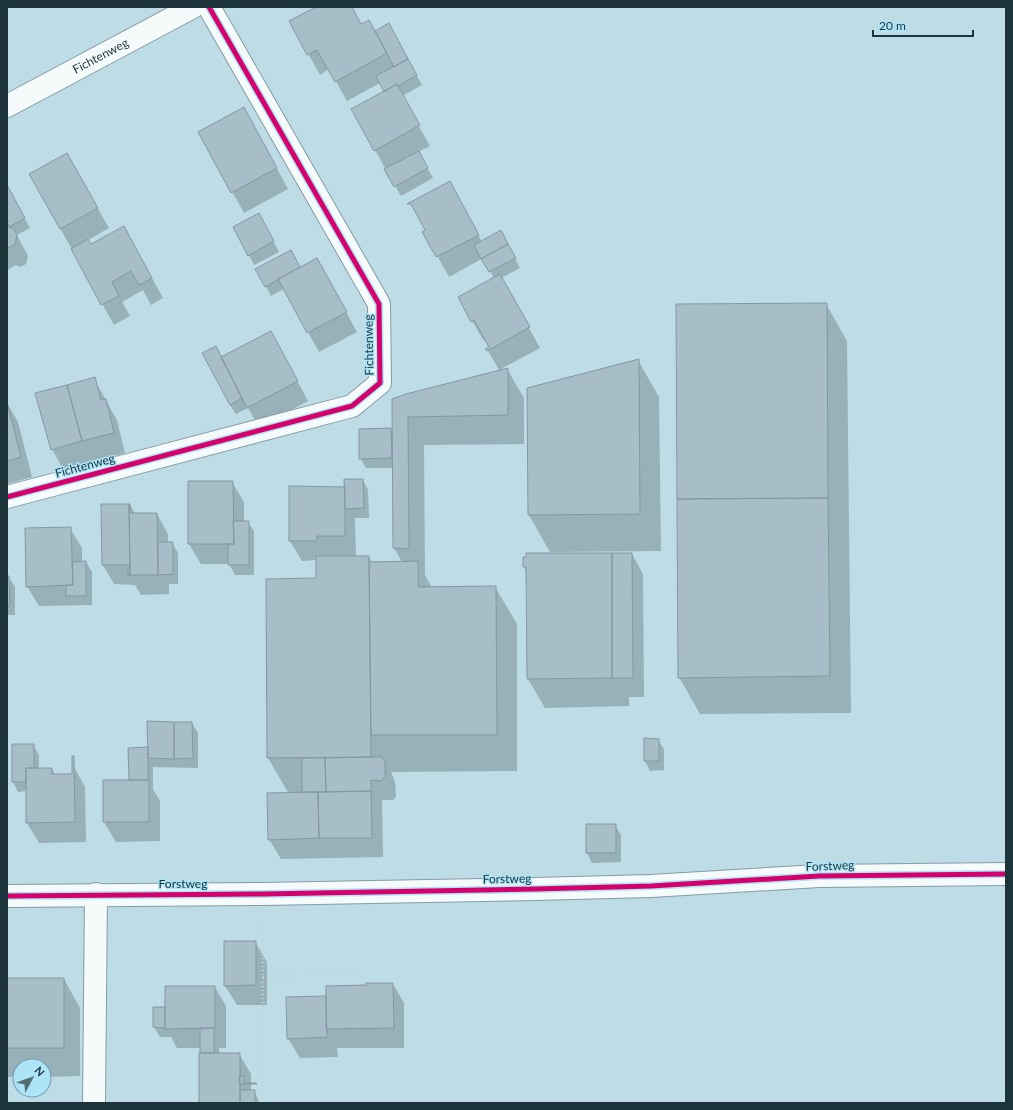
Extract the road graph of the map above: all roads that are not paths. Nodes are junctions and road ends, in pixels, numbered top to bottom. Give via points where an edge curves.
1 (194, 7) edge
2 (209, 7) edge
3 (7, 106) edge
4 (7, 497) edge
5 (1006, 874) edge
6 (96, 894) junction
7 (7, 896) edge
8 (94, 1103) edge

1 - 3 street, Fichtenweg
2 - 4 street, Fichtenweg via 379,304 380,383 352,406
5 - 6 street, Forstweg via 819,876 651,886 263,894
6 - 7 street, Forstweg
6 - 8 street

